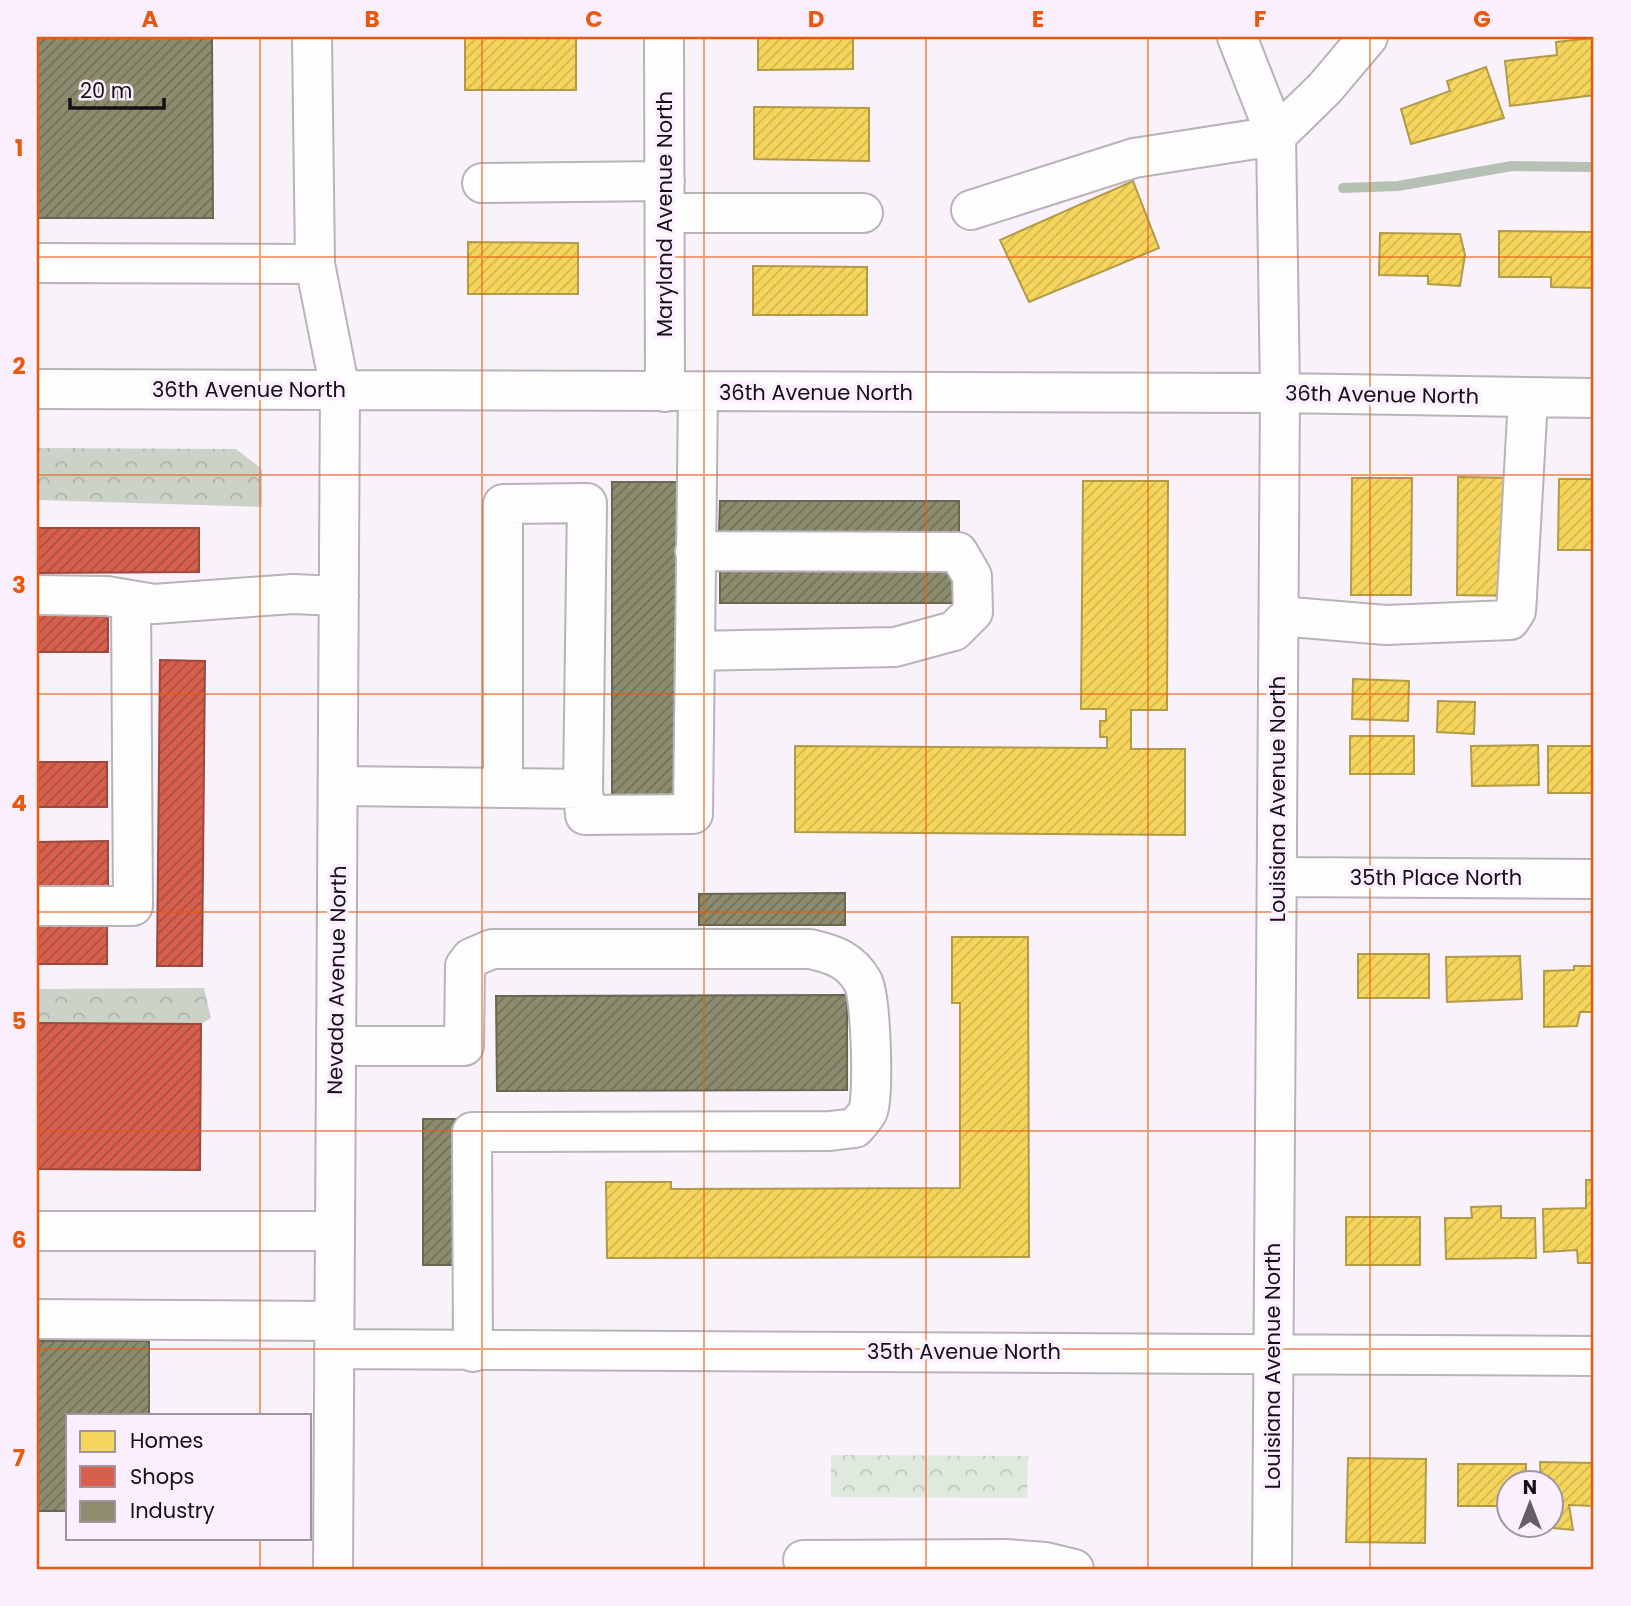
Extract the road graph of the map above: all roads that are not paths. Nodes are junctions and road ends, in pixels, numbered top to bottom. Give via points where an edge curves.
1 (312, 37) edge
2 (664, 37) edge
3 (1237, 37) edge
4 (1368, 37) edge
5 (1276, 136) junction
6 (482, 183) dead end
7 (664, 197) junction
8 (971, 210) dead end
9 (863, 213) dead end
10 (37, 263) edge
11 (315, 264) junction
12 (37, 389) edge
13 (340, 390) junction
14 (681, 392) junction
15 (1280, 393) junction
16 (1528, 398) junction
17 (1594, 398) edge
18 (695, 551) junction
19 (37, 595) edge
20 (339, 596) junction
21 (131, 600) junction
22 (1279, 616) junction
23 (695, 650) junction
24 (339, 786) junction
25 (503, 788) junction
26 (583, 789) junction
27 (1278, 877) junction
28 (1594, 879) edge
29 (37, 906) edge
30 (337, 1046) junction
31 (37, 1231) edge
32 (335, 1231) junction
33 (37, 1320) edge
34 (334, 1335) junction
35 (473, 1352) junction
36 (1272, 1352) junction
37 (1594, 1356) edge
38 (803, 1560) dead end
39 (333, 1569) edge
40 (1074, 1569) edge
41 (1272, 1569) edge

1 - 11 street, Nevada Avenue North
2 - 7 street, Maryland Avenue North
3 - 5 street, Louisiana Avenue North
4 - 5 street
5 - 8 street via 1134,158
5 - 15 street, Louisiana Avenue North
6 - 7 street
7 - 9 street
7 - 14 street, Maryland Avenue North
10 - 11 street
11 - 13 street, Nevada Avenue North
12 - 13 street, 36th Avenue North
13 - 14 street, 36th Avenue North
13 - 20 street, Nevada Avenue North
14 - 15 street, 36th Avenue North
14 - 18 street, Maryland Avenue North
15 - 16 street, 36th Avenue North
15 - 22 street, Louisiana Avenue North
16 - 17 street, 36th Avenue North
16 - 22 street via 1516,611 1510,620 1386,625
18 - 23 street, Maryland Avenue North
18 - 23 street via 958,552 972,576 974,612 954,631 895,647
19 - 21 street
20 - 21 street via 293,594 154,604
20 - 24 street, Nevada Avenue North
21 - 29 street via 133,906
22 - 27 street, Louisiana Avenue North
23 - 26 street, Maryland Avenue North via 693,814 585,816
24 - 25 street
24 - 30 street, Nevada Avenue North
25 - 26 street
25 - 26 street via 503,504 587,503
27 - 28 street, 35th Place North
27 - 36 street, Louisiana Avenue North
30 - 32 street, Nevada Avenue North
30 - 35 street via 464,1046 466,966 471,958 492,949 810,949 837,956 864,984 869,1002 871,1091 868,1110 855,1128 472,1132
31 - 32 street
32 - 34 street, Nevada Avenue North
33 - 34 street, 35th Avenue North
34 - 35 street, 35th Avenue North
34 - 39 street, Nevada Avenue North
35 - 36 street, 35th Avenue North
36 - 37 street, 35th Avenue North
36 - 41 street, Louisiana Avenue North
38 - 40 street via 1006,1559

